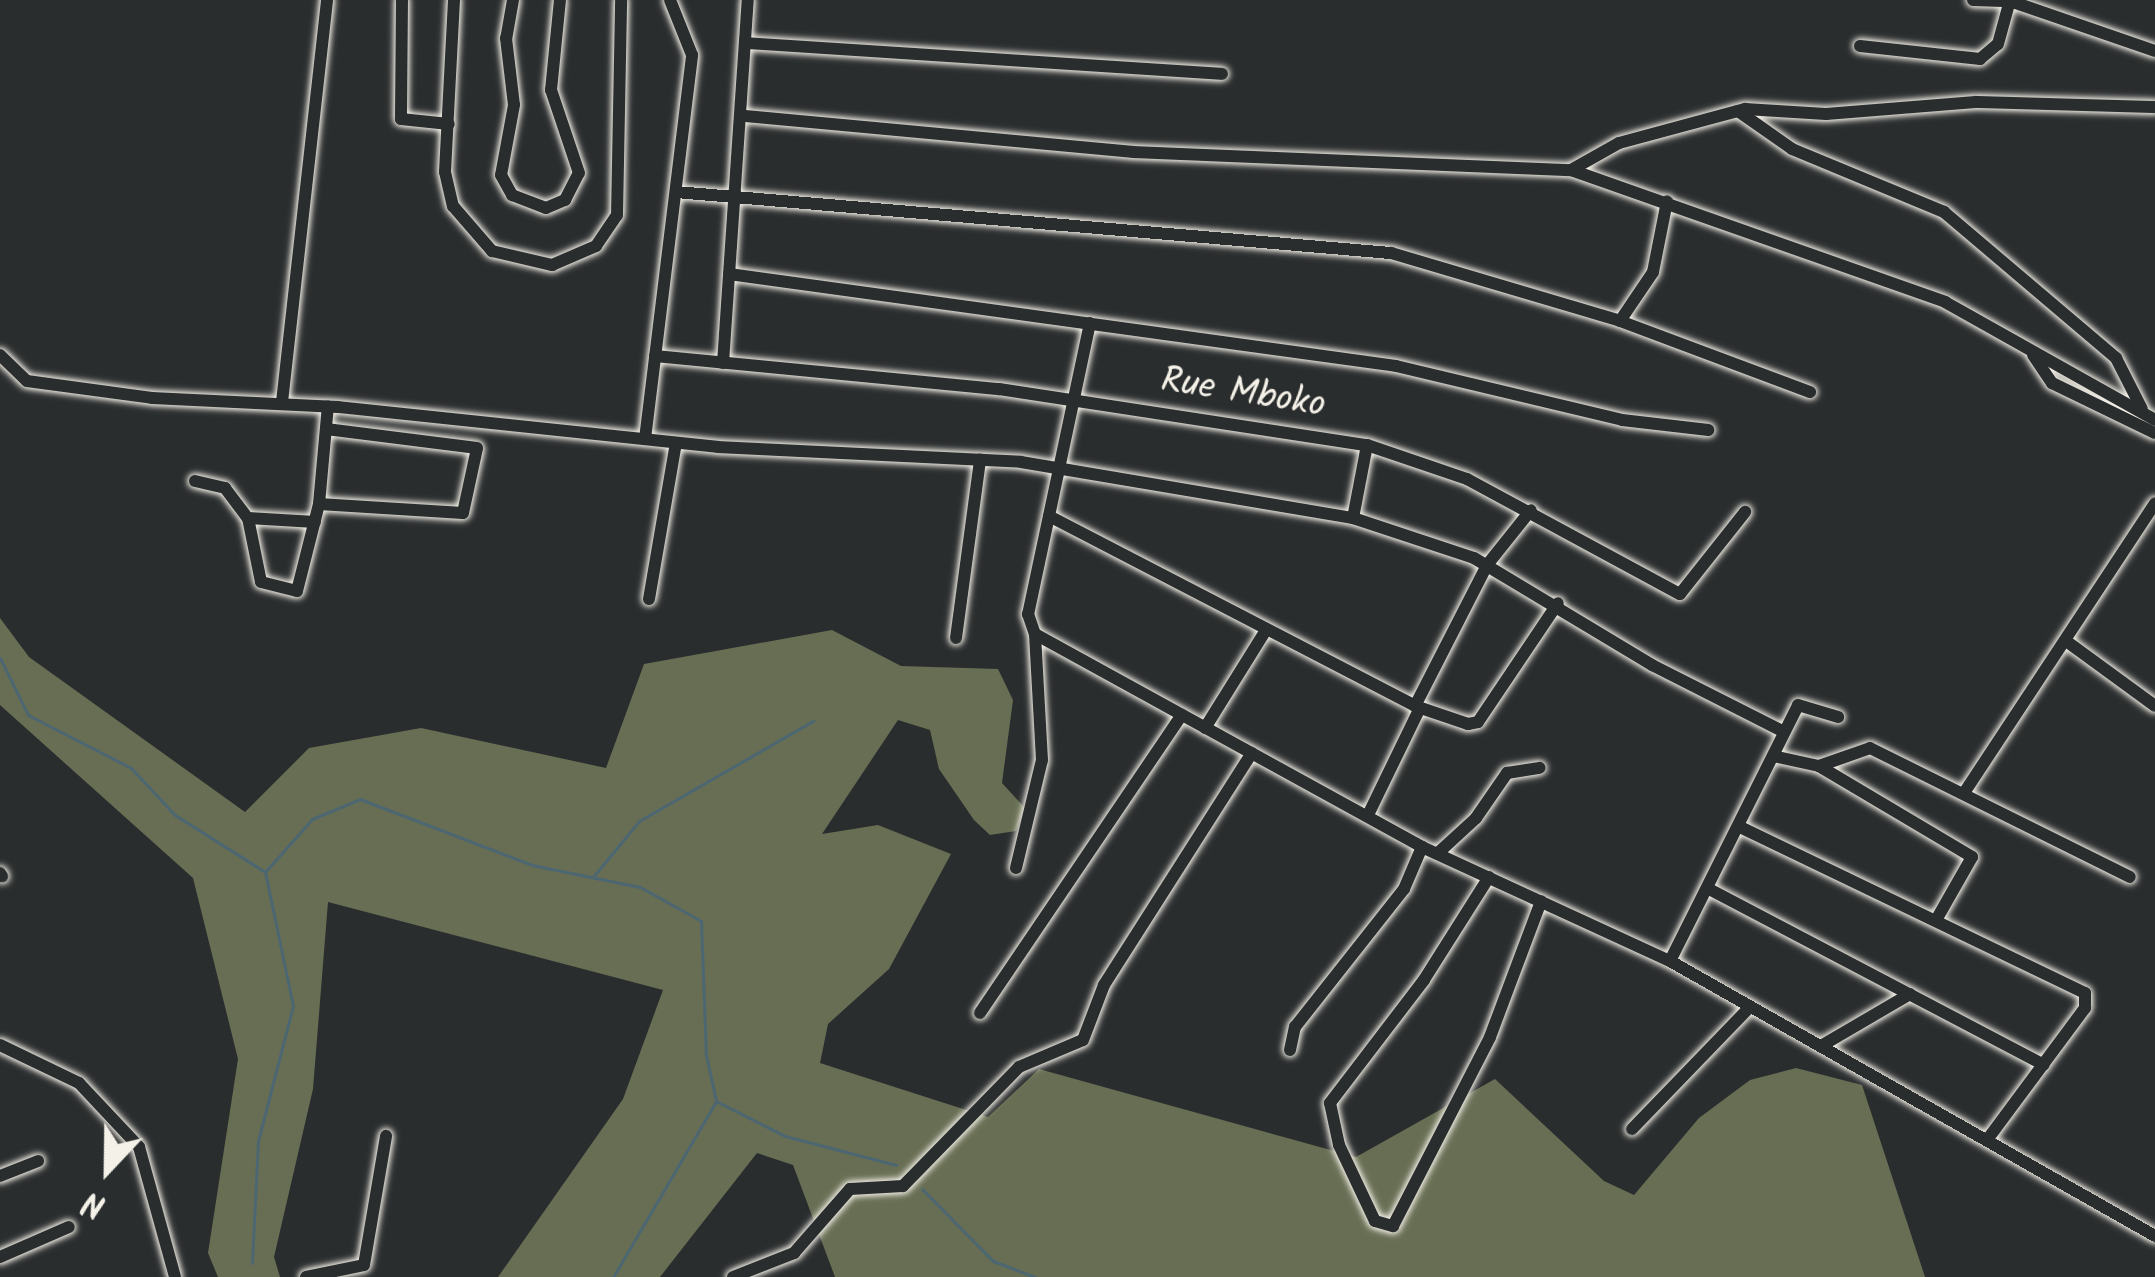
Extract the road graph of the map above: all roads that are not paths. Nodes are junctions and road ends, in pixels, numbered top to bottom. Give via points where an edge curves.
1 (326, 0) edge
2 (402, 0) edge
3 (454, 0) edge
4 (513, 0) edge
5 (560, 0) edge
6 (621, 0) edge
7 (670, 0) edge
8 (748, 0) edge
9 (1973, 0) edge
10 (2010, 0) edge
11 (746, 43) junction
12 (1860, 46) dead end
13 (2155, 51) edge
14 (1222, 74) dead end
15 (2155, 107) edge
16 (1738, 111) junction
17 (746, 116) junction
18 (449, 124) junction
19 (1571, 170) junction
20 (676, 192) junction
21 (733, 196) junction
22 (1667, 201) junction
23 (729, 274) junction
24 (1620, 321) junction
25 (1090, 323) junction
26 (2031, 351) junction
27 (0, 355) edge
28 (655, 356) junction
29 (723, 363) junction
30 (1810, 392) dead end
31 (1078, 399) junction
32 (282, 402) junction
33 (328, 406) junction
34 (2150, 417) edge
35 (326, 429) junction
36 (1708, 430) dead end
37 (2155, 433) edge
38 (645, 439) junction
39 (676, 443) junction
40 (1367, 445) junction
41 (980, 460) junction
42 (1060, 467) junction
43 (195, 481) dead end
44 (2155, 503) edge
45 (319, 504) junction
46 (1531, 510) junction
47 (1745, 512) dead end
48 (1049, 516) junction
49 (248, 518) junction
50 (1353, 518) junction
51 (315, 522) junction
52 (1487, 565) junction
53 (650, 598) dead end
54 (1558, 603) junction
55 (1267, 630) junction
56 (1035, 634) junction
57 (956, 638) dead end
58 (2066, 641) junction
59 (2155, 706) edge
60 (1418, 707) junction
61 (1182, 715) junction
62 (1838, 717) dead end
63 (1205, 728) junction
64 (1784, 732) junction
65 (1252, 753) junction
66 (1773, 756) junction
67 (1819, 766) junction
68 (1540, 768) dead end
69 (1964, 794) junction
70 (1368, 815) junction
71 (1740, 827) junction
72 (1422, 847) junction
73 (1438, 853) junction
74 (1016, 868) dead end
75 (1489, 877) junction
76 (2130, 877) dead end
77 (1709, 890) junction
78 (1541, 901) junction
79 (1936, 920) junction
80 (1670, 961) junction
81 (1910, 994) junction
82 (1749, 1008) junction
83 (980, 1013) dead end
84 (0, 1046) edge
85 (1821, 1046) junction
86 (1290, 1050) dead end
87 (2044, 1065) junction
88 (1632, 1129) dead end
89 (386, 1136) dead end
90 (1990, 1136) junction
91 (38, 1161) dead end
92 (0, 1176) edge
93 (69, 1227) dead end
94 (2155, 1236) edge
95 (0, 1257) edge
96 (176, 1277) edge
97 (306, 1277) edge
98 (733, 1277) edge

1 - 32 street
2 - 18 street via 400,119
3 - 18 street
4 - 5 street via 506,38 514,105 502,175 512,195 546,208 565,200 579,172 551,90
6 - 18 street via 621,199 596,246 569,261 535,265 478,242 449,192
7 - 20 street via 692,55
8 - 11 street
9 - 10 street
10 - 12 street via 1998,44 1980,59
10 - 13 street
11 - 14 street
11 - 17 street
15 - 16 street via 1976,102
16 - 19 street via 1619,143
16 - 34 street via 1792,149 1944,212 2116,358
17 - 19 street via 1133,152
17 - 21 street
19 - 22 street
20 - 21 street
20 - 28 street
21 - 23 street
21 - 24 street via 1249,247 1358,248
22 - 24 street via 1653,272
22 - 26 street via 1945,302
23 - 25 street
23 - 29 street
24 - 30 street
25 - 31 street
25 - 36 street via 1461,377 1622,420
26 - 34 street
26 - 37 street via 2052,383
27 - 32 street via 32,382 152,398
28 - 29 street, Rue Mboko
28 - 38 street
29 - 31 street, Rue Mboko
31 - 40 street, Rue Mboko
31 - 42 street
32 - 33 street
33 - 35 street
33 - 38 street
35 - 45 street
35 - 45 street via 477,448 463,514
38 - 39 street
39 - 41 street
39 - 53 street
40 - 46 street, Rue Mboko
40 - 50 street
41 - 42 street
41 - 57 street
42 - 48 street
42 - 50 street
43 - 49 street via 224,488
44 - 58 street
45 - 51 street
46 - 47 street, Rue Mboko via 1684,595
46 - 52 street
48 - 55 street
48 - 56 street via 1028,614
49 - 51 street
49 - 51 street via 253,569 282,592 303,584
50 - 52 street
52 - 54 street
52 - 60 street
54 - 60 street via 1478,722
54 - 64 street via 1652,665
55 - 60 street
55 - 63 street
56 - 61 street
56 - 74 street via 1042,760
58 - 59 street
58 - 69 street
60 - 70 street
61 - 63 street
61 - 83 street
62 - 64 street via 1798,705
63 - 65 street
64 - 66 street
65 - 70 street
65 - 98 street via 1104,985 1083,1040 1019,1067 903,1186 858,1185 794,1252
66 - 67 street
66 - 71 street
67 - 69 street via 1870,748
67 - 79 street via 1972,857
68 - 73 street via 1508,773
69 - 76 street
70 - 72 street
71 - 77 street
71 - 79 street
72 - 73 street
72 - 86 street via 1404,889 1295,1027
73 - 75 street
75 - 78 street
75 - 78 street via 1424,980 1330,1103 1339,1145 1376,1221 1393,1226 1490,1037
77 - 80 street
77 - 81 street
78 - 80 street
79 - 87 street via 2084,993 2085,1007
80 - 82 street
81 - 85 street
81 - 87 street
82 - 85 street
82 - 88 street
84 - 96 street via 79,1083 140,1147
85 - 90 street
87 - 90 street
89 - 97 street via 368,1258 356,1269
90 - 94 street
91 - 92 street
93 - 95 street

